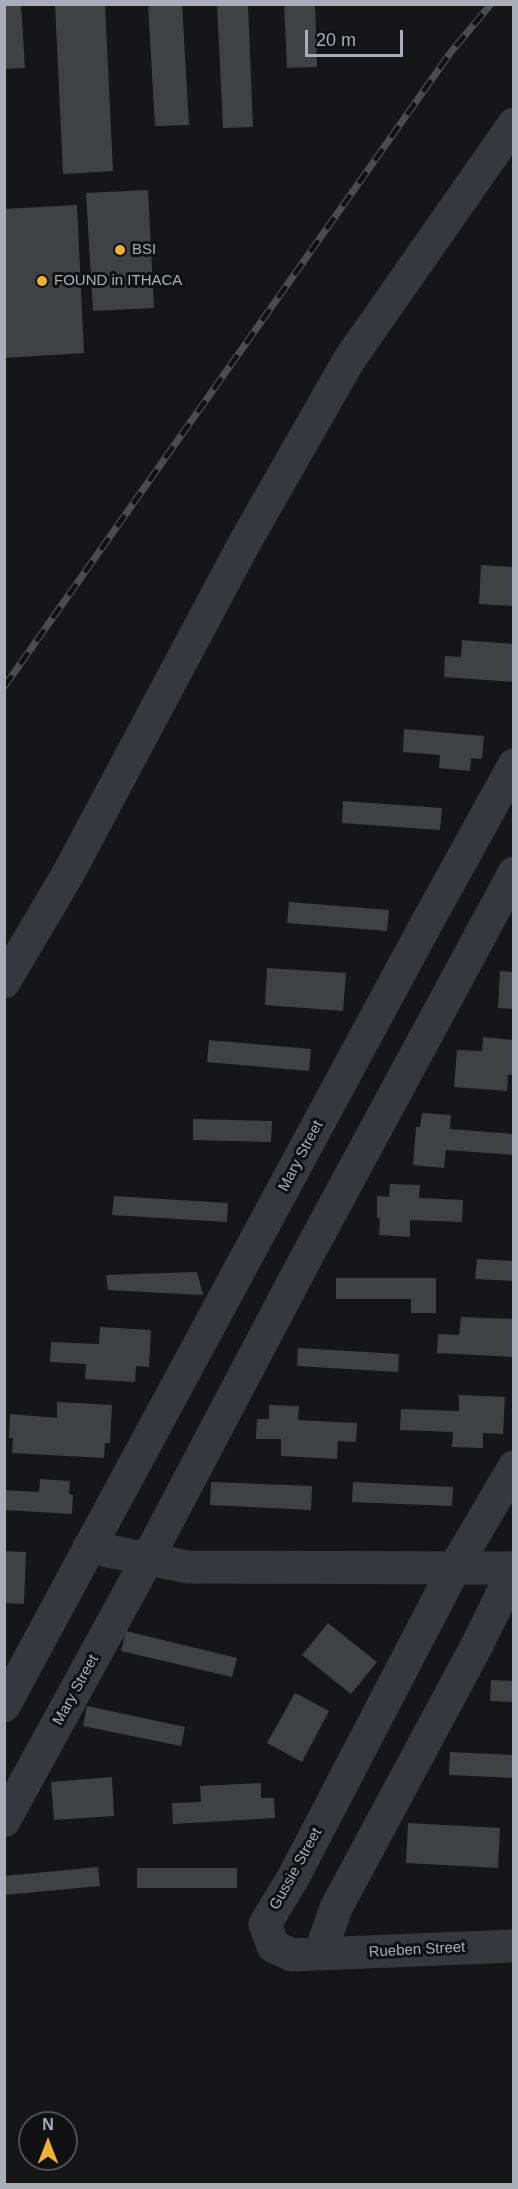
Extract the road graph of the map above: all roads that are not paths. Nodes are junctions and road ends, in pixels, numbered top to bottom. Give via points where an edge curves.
1 (513, 124) edge
2 (513, 765) edge
3 (513, 873) edge
4 (4, 982) edge
5 (513, 1467) edge
6 (89, 1547) junction
7 (148, 1558) junction
8 (454, 1569) junction
9 (513, 1569) edge
10 (4, 1706) edge
11 (4, 1821) edge
12 (513, 1946) edge
13 (320, 1954) junction

1 - 4 street via 349,360 245,542 68,874
2 - 6 street, Mary Street
3 - 7 street, Mary Street
5 - 8 street, Gussie Street
6 - 7 street
6 - 10 street, Mary Street
7 - 8 street via 188,1567
7 - 11 street, Mary Street
8 - 9 street
8 - 13 street, Gussie Street via 265,1924 273,1946 292,1955
9 - 13 street via 476,1647 336,1908
12 - 13 street, Rueben Street

